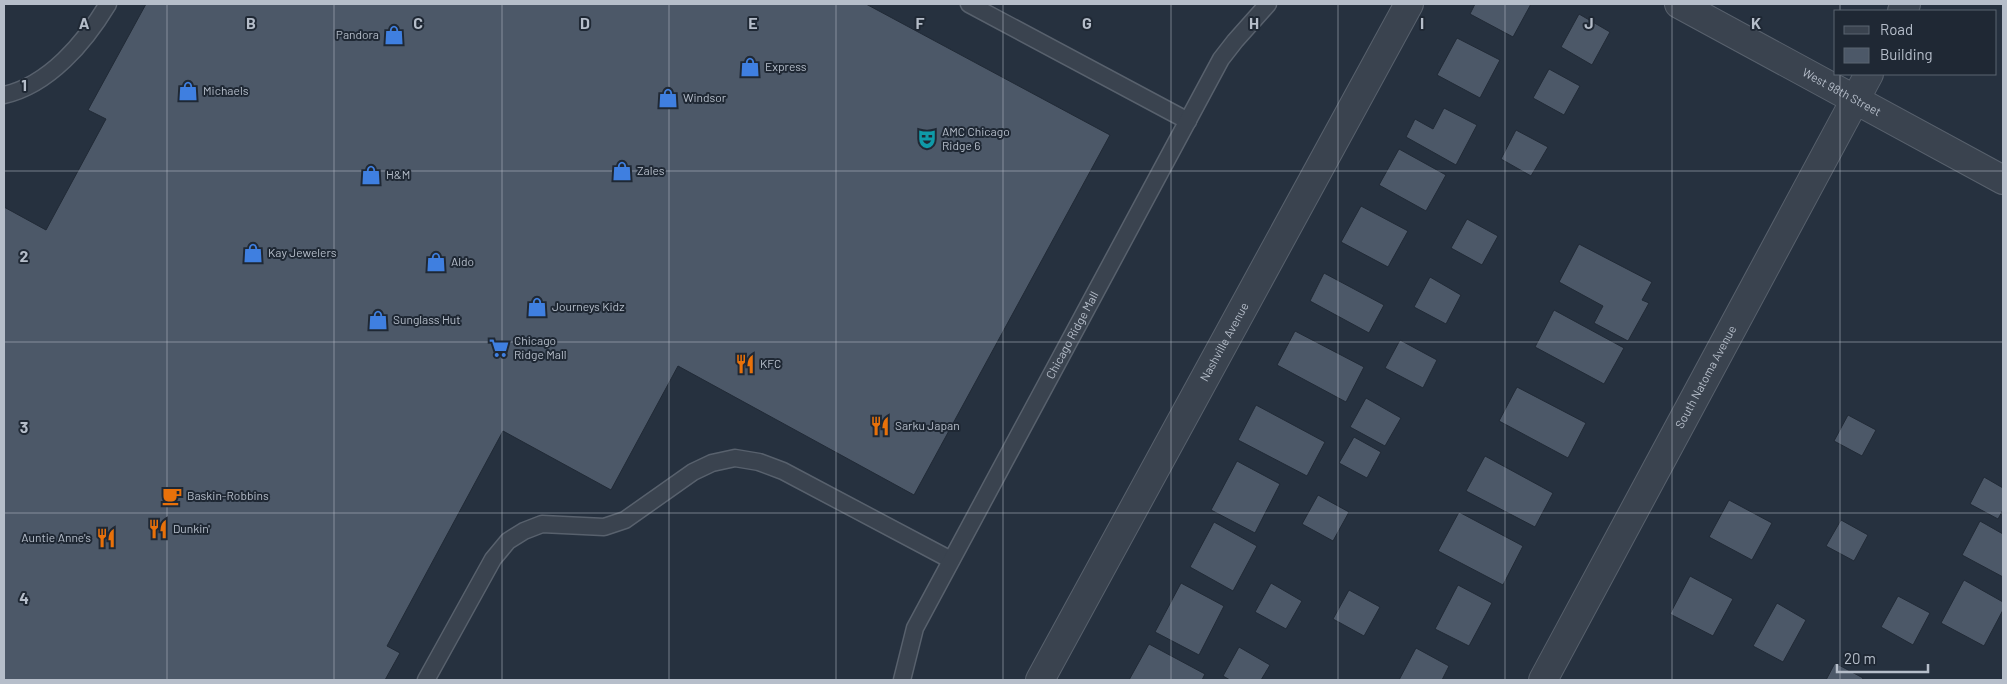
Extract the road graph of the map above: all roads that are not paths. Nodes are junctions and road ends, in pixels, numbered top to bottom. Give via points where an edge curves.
1 (108, 4) edge
2 (970, 4) edge
3 (1268, 4) edge
4 (1409, 4) edge
5 (1679, 4) edge
6 (1868, 75) edge
7 (4, 95) edge
8 (1854, 100) junction
9 (1188, 121) junction
10 (2003, 180) edge
11 (951, 560) junction
12 (426, 680) edge
13 (902, 680) edge
14 (1040, 680) edge
15 (1543, 680) edge

1 - 7 lane via 96,24 55,67 32,84
2 - 9 lane
3 - 9 lane, Chicago Ridge Mall via 1222,59
4 - 14 street, Nashville Avenue
5 - 8 street, West 98th Street
6 - 8 street, South Natoma Avenue
8 - 10 street, West 98th Street
8 - 15 street, South Natoma Avenue
9 - 11 lane, Chicago Ridge Mall
11 - 12 lane via 783,471 735,458 712,463 693,472 626,520 604,526 542,524 508,541 492,559
11 - 13 lane, Chicago Ridge Mall via 915,628

